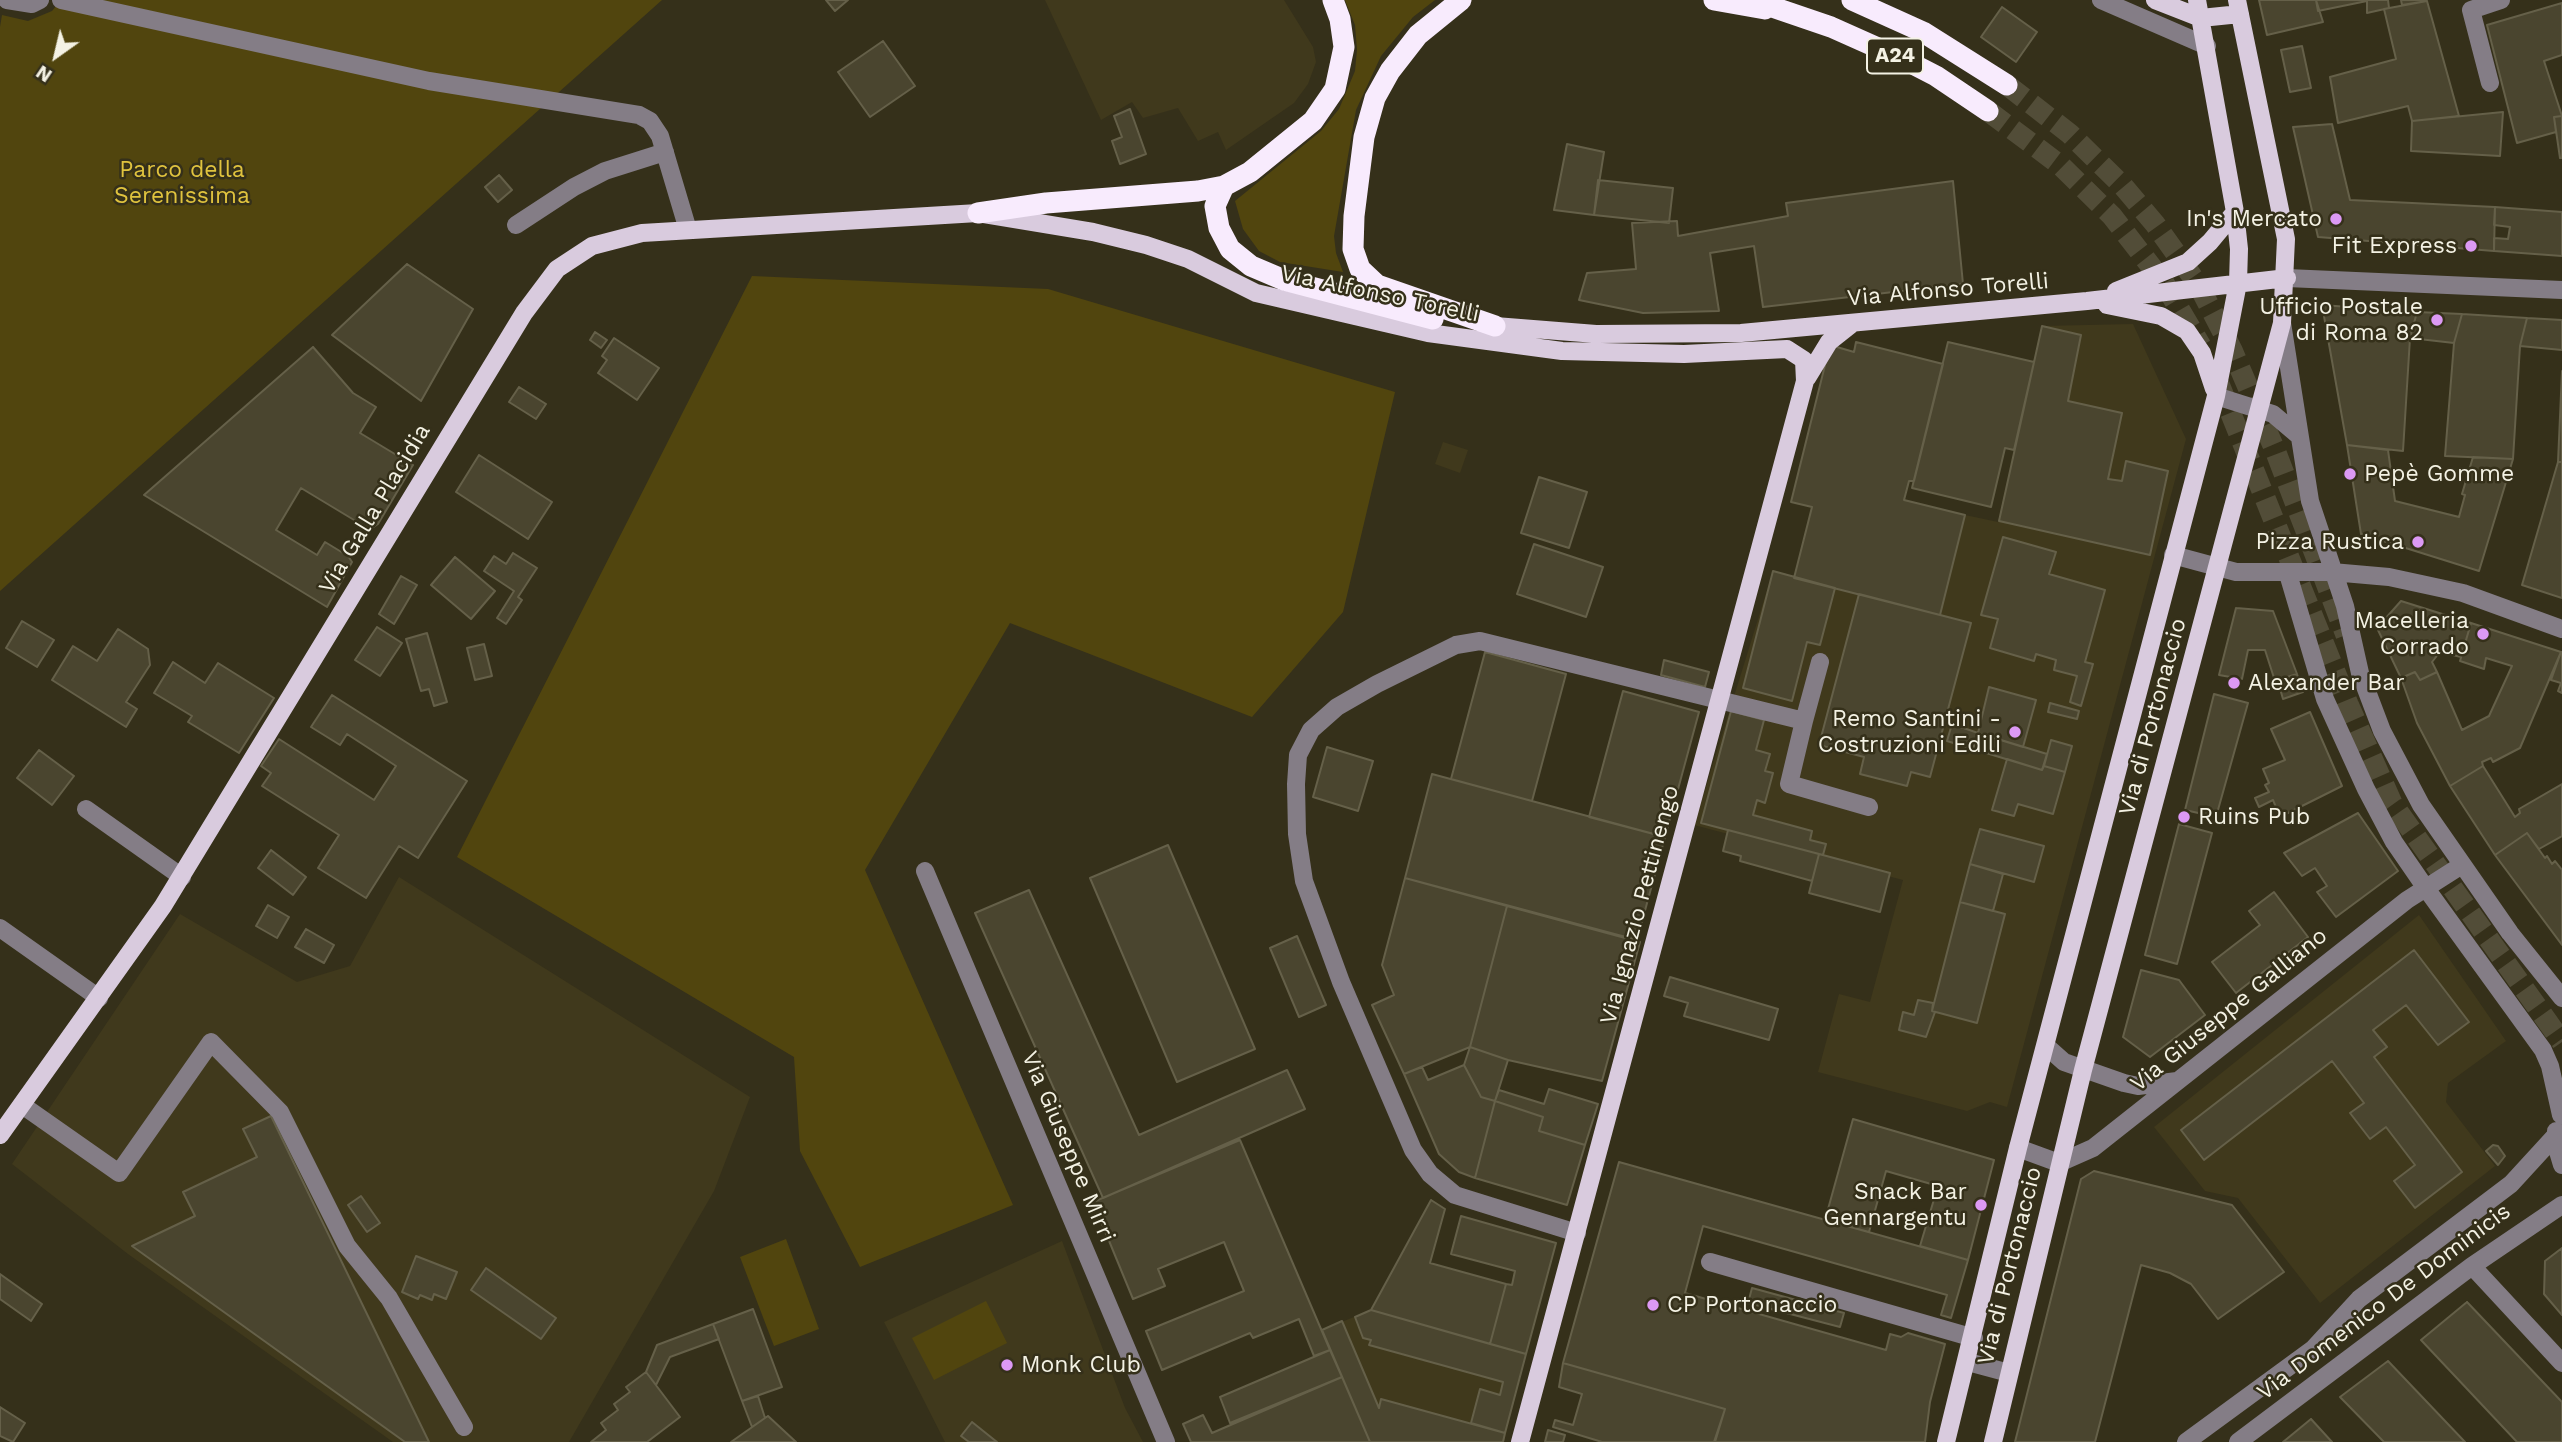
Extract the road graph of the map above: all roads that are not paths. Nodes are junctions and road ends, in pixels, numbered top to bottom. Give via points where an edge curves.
1 (40, 0) edge
2 (61, 0) edge
3 (1333, 0) edge
4 (1461, 0) edge
5 (1714, 0) edge
6 (1752, 0) edge
7 (1853, 0) edge
8 (2101, 0) edge
9 (2155, 0) edge
10 (2197, 0) edge
11 (2501, 0) edge
12 (11, 1) edge
13 (2238, 7) edge
14 (1795, 13) junction
15 (2201, 18) junction
16 (2207, 46) junction
17 (2490, 83) dead end
18 (2007, 85) tunnel mouth
19 (1988, 111) tunnel mouth
20 (665, 152) junction
21 (1224, 186) junction
22 (2235, 212) junction
23 (978, 213) junction
24 (516, 225) dead end
25 (688, 230) junction
26 (2287, 278) junction
27 (2238, 283) junction
28 (2562, 290) edge
29 (2087, 301) junction
30 (1853, 323) junction
31 (2282, 323) junction
32 (1495, 326) junction
33 (1805, 381) junction
34 (2216, 396) junction
35 (2259, 409) junction
36 (2299, 436) junction
37 (2173, 555) junction
38 (2218, 568) junction
39 (2332, 572) junction
40 (2288, 573) junction
41 (2562, 629) edge
42 (1820, 662) dead end
43 (1720, 701) junction
44 (1804, 721) junction
45 (1869, 807) dead end
46 (86, 810) dead end
47 (2462, 865) junction
48 (925, 871) dead end
49 (182, 877) junction
50 (2425, 887) junction
51 (0, 928) edge
52 (99, 998) junction
53 (2562, 998) edge
54 (2046, 1046) junction
55 (2083, 1070) junction
56 (2177, 1081) junction
57 (22, 1105) junction
58 (2561, 1113) edge
59 (0, 1135) edge
60 (2555, 1136) junction
61 (2018, 1148) junction
62 (2059, 1163) junction
63 (2562, 1164) edge
64 (2562, 1205) edge
65 (1577, 1233) junction
66 (1710, 1262) dead end
67 (2472, 1266) junction
68 (1974, 1338) junction
69 (1968, 1362) junction
70 (2562, 1363) edge
71 (2009, 1373) junction
72 (464, 1427) dead end
73 (1166, 1442) edge
74 (1520, 1442) edge
75 (1946, 1442) edge
76 (1993, 1442) edge
77 (2186, 1442) edge
78 (2238, 1442) edge

1 - 12 street via 32,4
2 - 20 street via 429,81 626,111 650,121
3 - 21 highway via 1344,55 1329,100 1301,131 1250,172
4 - 32 highway via 1418,35 1375,98 1353,216 1353,249 1360,269 1377,285
5 - 14 highway
6 - 14 highway, A24
7 - 18 highway, A24 via 1930,36
8 - 16 street
9 - 15 main road
10 - 15 main road, Via di Portonaccio
11 - 17 street via 2471,10
13 - 15 main road
13 - 26 main road, Via di Portonaccio via 2280,200
14 - 19 highway, A24 via 1905,60
15 - 16 main road, Via di Portonaccio
16 - 22 main road, Via di Portonaccio
20 - 24 street via 605,171
20 - 25 street
21 - 23 highway
21 - 32 highway via 1215,206 1223,239 1241,258 1267,274 1389,309
22 - 27 main road, Via di Portonaccio
22 - 29 main road via 2210,242 2180,266
23 - 25 main road, Via Galla Placidia
23 - 33 main road, Via Alfonso Torelli via 1146,245 1188,259 1256,293 1428,333 1562,351 1684,354 1784,349 1804,360
25 - 49 main road, Via Galla Placidia via 610,239 578,253 547,280
26 - 27 main road, Via Alfonso Torelli
26 - 28 street
26 - 31 main road, Via di Portonaccio
27 - 29 main road, Via Alfonso Torelli
27 - 34 main road, Via di Portonaccio
29 - 30 main road, Via Alfonso Torelli
29 - 34 main road via 2174,321 2196,342
30 - 32 main road, Via Alfonso Torelli via 1656,336
30 - 33 main road, Via Ignazio Pettinengo via 1829,342
31 - 35 main road, Via di Portonaccio
31 - 36 street
33 - 43 main road, Via Ignazio Pettinengo
34 - 35 street
34 - 37 main road, Via di Portonaccio
35 - 36 street via 2273,414
35 - 38 main road, Via di Portonaccio
36 - 39 street via 2310,501
37 - 38 street
37 - 54 main road, Via di Portonaccio
38 - 40 street
38 - 55 main road, Via di Portonaccio
39 - 40 street
39 - 41 street via 2389,577 2463,593
39 - 47 street via 2360,673 2382,731 2411,789
40 - 50 street via 2337,729 2389,832
42 - 44 street
43 - 44 street
43 - 65 main road, Via Ignazio Pettinengo
43 - 65 street via 1480,641 1445,650 1337,707 1311,730 1298,755 1297,834 1304,881 1341,982 1413,1150 1430,1174 1455,1195
44 - 45 street via 1789,784
46 - 49 street
47 - 50 street, Via Giuseppe Galliano
47 - 53 street
48 - 73 street, Via Giuseppe Mirri
49 - 52 main road, Via Galla Placidia
50 - 56 street, Via Giuseppe Galliano
50 - 58 street via 2543,1050
51 - 52 street
52 - 57 main road, Via Galla Placidia
54 - 55 street via 2054,1056
54 - 61 main road, Via di Portonaccio
55 - 56 street via 2138,1086
55 - 62 main road, Via di Portonaccio
56 - 62 street, Via Giuseppe Galliano via 2103,1141
57 - 59 main road, Via Galla Placidia
57 - 72 street via 119,1173 211,1042 280,1112 347,1246 389,1298
58 - 60 street
60 - 63 street
60 - 77 street, Via Domenico De Dominicis via 2511,1184 2358,1299 2313,1349
61 - 62 street
61 - 68 main road, Via di Portonaccio
62 - 71 main road, Via di Portonaccio
64 - 67 street, Via Domenico De Dominicis
65 - 74 main road, Via Ignazio Pettinengo
66 - 68 street
67 - 70 street
67 - 78 street, Via Domenico De Dominicis
68 - 69 main road, Via di Portonaccio
69 - 71 street
69 - 75 main road, Via di Portonaccio
71 - 76 main road, Via di Portonaccio

